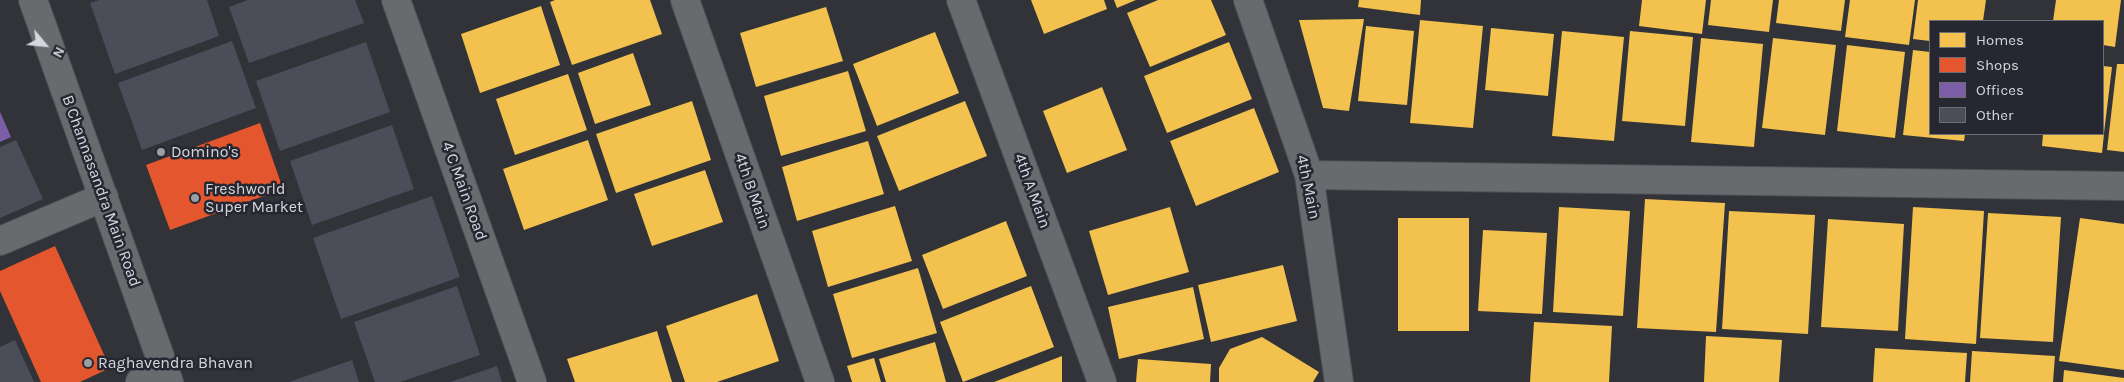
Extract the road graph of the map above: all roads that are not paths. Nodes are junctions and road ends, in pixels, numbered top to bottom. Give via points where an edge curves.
1 (33, 0) edge
2 (396, 0) edge
3 (685, 0) edge
4 (962, 0) edge
5 (1248, 0) edge
6 (1308, 175) junction
7 (2124, 186) edge
8 (104, 197) junction
9 (0, 241) edge
10 (167, 377) edge
11 (140, 382) edge
12 (532, 382) edge
13 (820, 382) edge
14 (1102, 382) edge
15 (1339, 382) edge

1 - 8 street, B Channasandra Main Road
2 - 12 street, 4 C Main Road
3 - 13 street, 4th B Main
4 - 14 street, 4th A Main
5 - 6 street, 4th Main
6 - 7 street
6 - 15 street, 4th Main
8 - 9 street
8 - 10 street, B Channasandra Main Road
10 - 11 street

